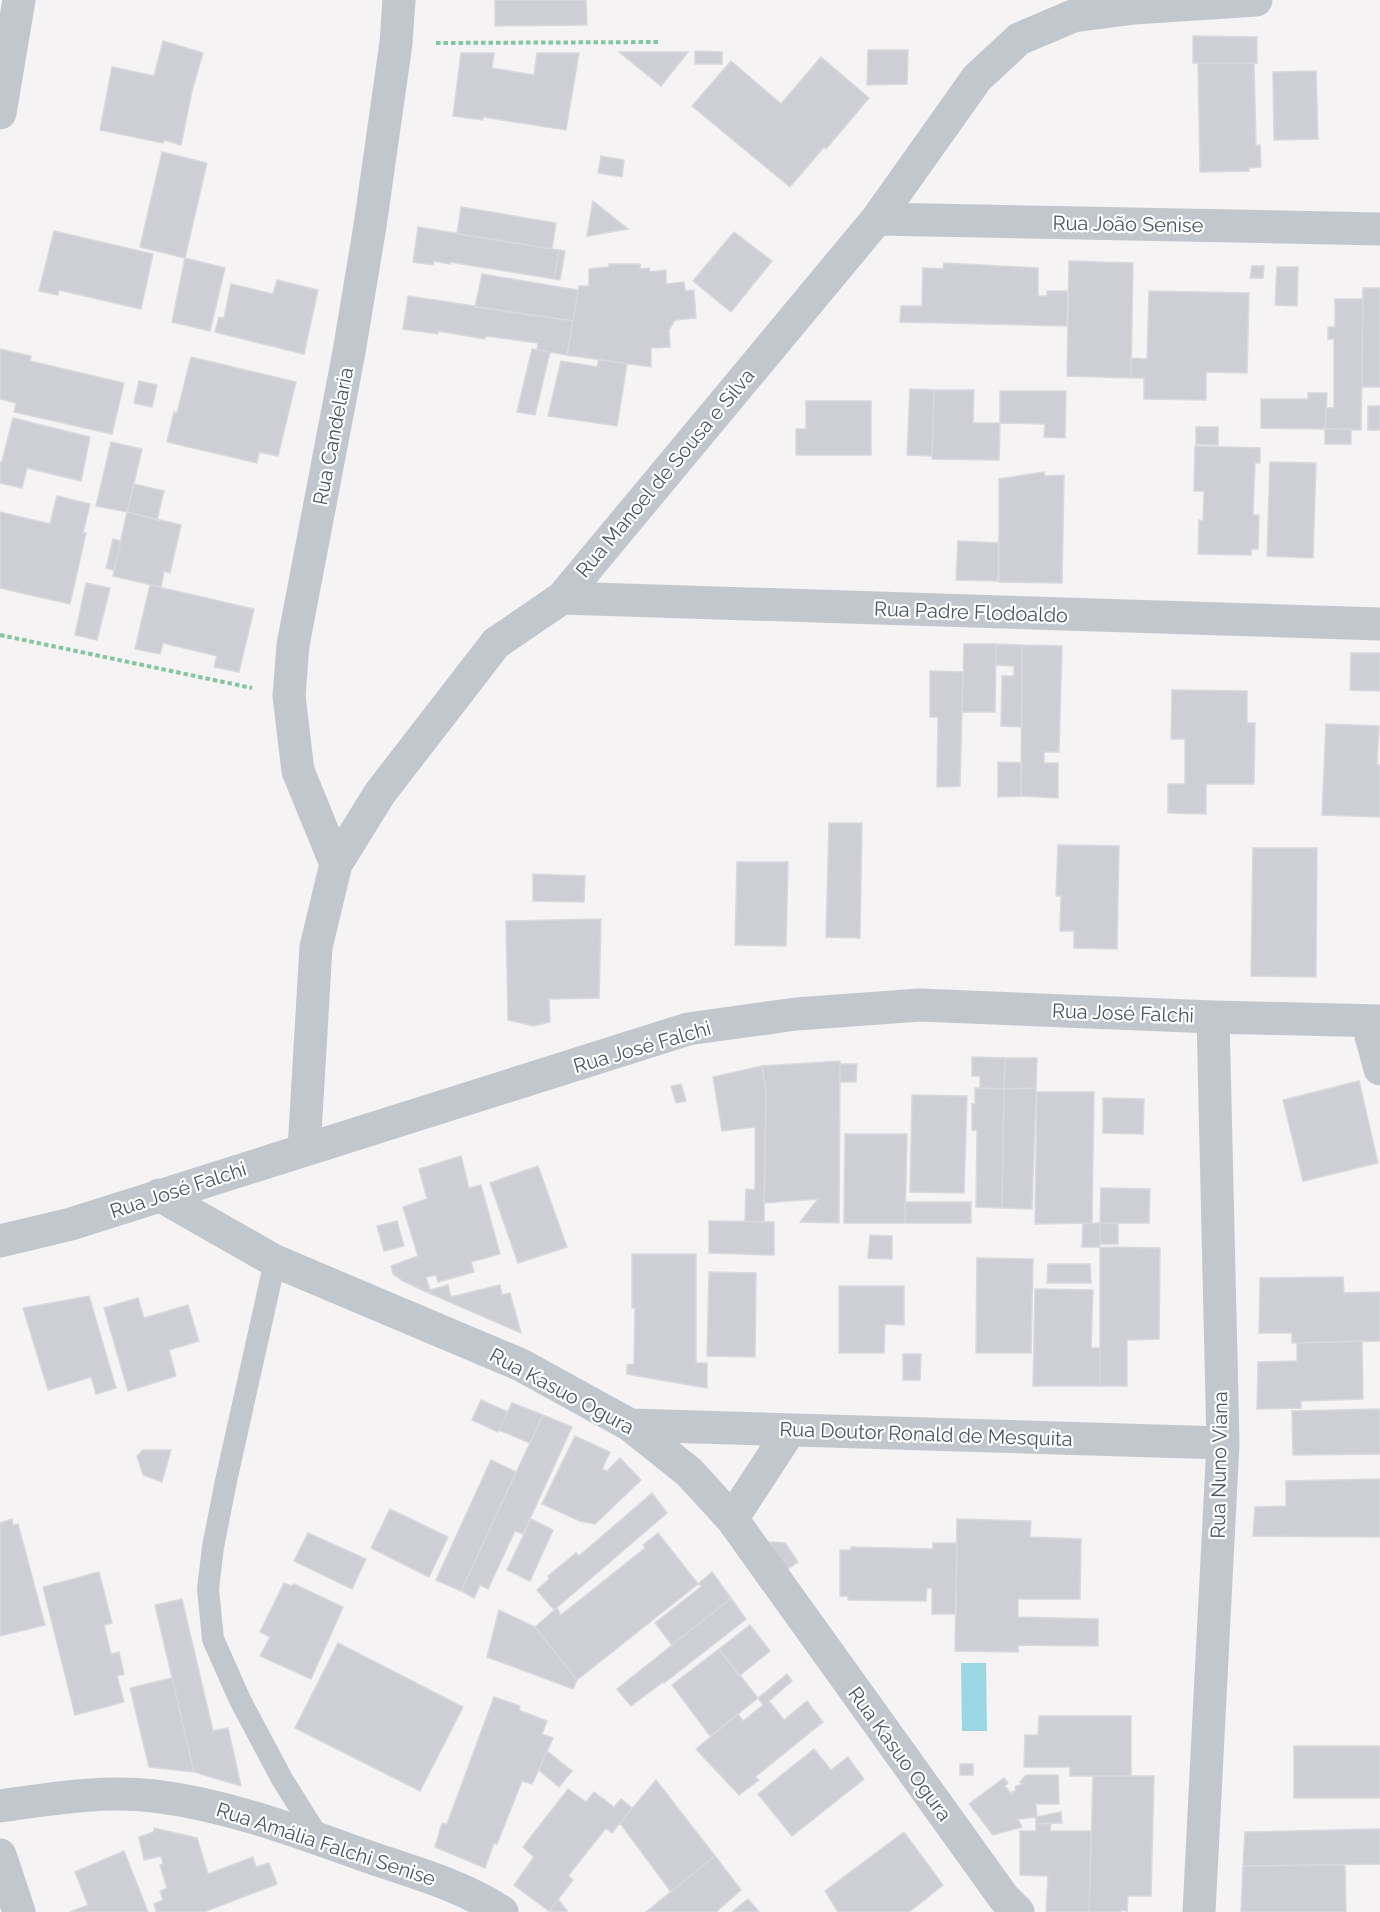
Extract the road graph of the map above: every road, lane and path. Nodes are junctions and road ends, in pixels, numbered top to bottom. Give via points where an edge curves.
1 (19, 0) edge
2 (399, 0) edge
3 (1256, 0) edge
4 (660, 42) dead end
5 (396, 43) junction
6 (0, 113) edge
7 (877, 219) junction
8 (1380, 229) edge
9 (562, 598) junction
10 (1380, 624) edge
11 (0, 635) edge
12 (289, 696) junction
13 (336, 864) junction
14 (1213, 1017) junction
15 (1373, 1021) edge
16 (1380, 1069) edge
17 (304, 1150) junction
18 (159, 1195) junction
19 (0, 1240) edge
20 (275, 1261) junction
21 (630, 1425) junction
22 (790, 1430) junction
23 (1223, 1443) junction
24 (732, 1519) junction
25 (0, 1806) edge
26 (320, 1839) junction
27 (0, 1855) edge
28 (19, 1912) edge
29 (502, 1912) edge
30 (1018, 1912) edge
31 (1199, 1912) edge

1 - 6 street
2 - 5 street, Rua Candelaria
3 - 7 street, Rua Manoel de Sousa e Silva via 1073,16 1019,39 977,78
4 - 5 path
5 - 12 street, Rua Candelaria via 369,238 293,645
7 - 8 street, Rua João Senise
7 - 9 street, Rua Manoel de Sousa e Silva
9 - 10 street, Rua Padre Flodoaldo
9 - 13 street, Rua Manoel de Sousa e Silva via 496,644 380,793
11 - 12 path
12 - 13 street, Rua Candelaria via 298,771
13 - 17 street, Rua Manoel de Sousa e Silva via 316,947
14 - 15 street, Rua José Falchi
14 - 17 street, Rua José Falchi via 920,1005 796,1014 688,1029
14 - 23 street, Rua Nuno Viana
15 - 16 street
17 - 18 street, Rua José Falchi
18 - 19 street, Rua José Falchi via 71,1224
18 - 20 street, Rua Kasuo Ogura
20 - 21 street, Rua Kasuo Ogura via 521,1365
20 - 26 lane via 226,1481 208,1589 213,1639 282,1779
21 - 22 street, Rua Doutor Ronald de Mesquita
21 - 24 street, Rua Kasuo Ogura via 689,1472
22 - 23 street, Rua Doutor Ronald de Mesquita
22 - 24 street
23 - 31 street, Rua Nuno Viana
24 - 30 street, Rua Kasuo Ogura
25 - 26 street, Rua Amália Falchi Senise via 118,1795 152,1796 198,1803
26 - 29 street, Rua Amália Falchi Senise via 443,1883
27 - 28 street

